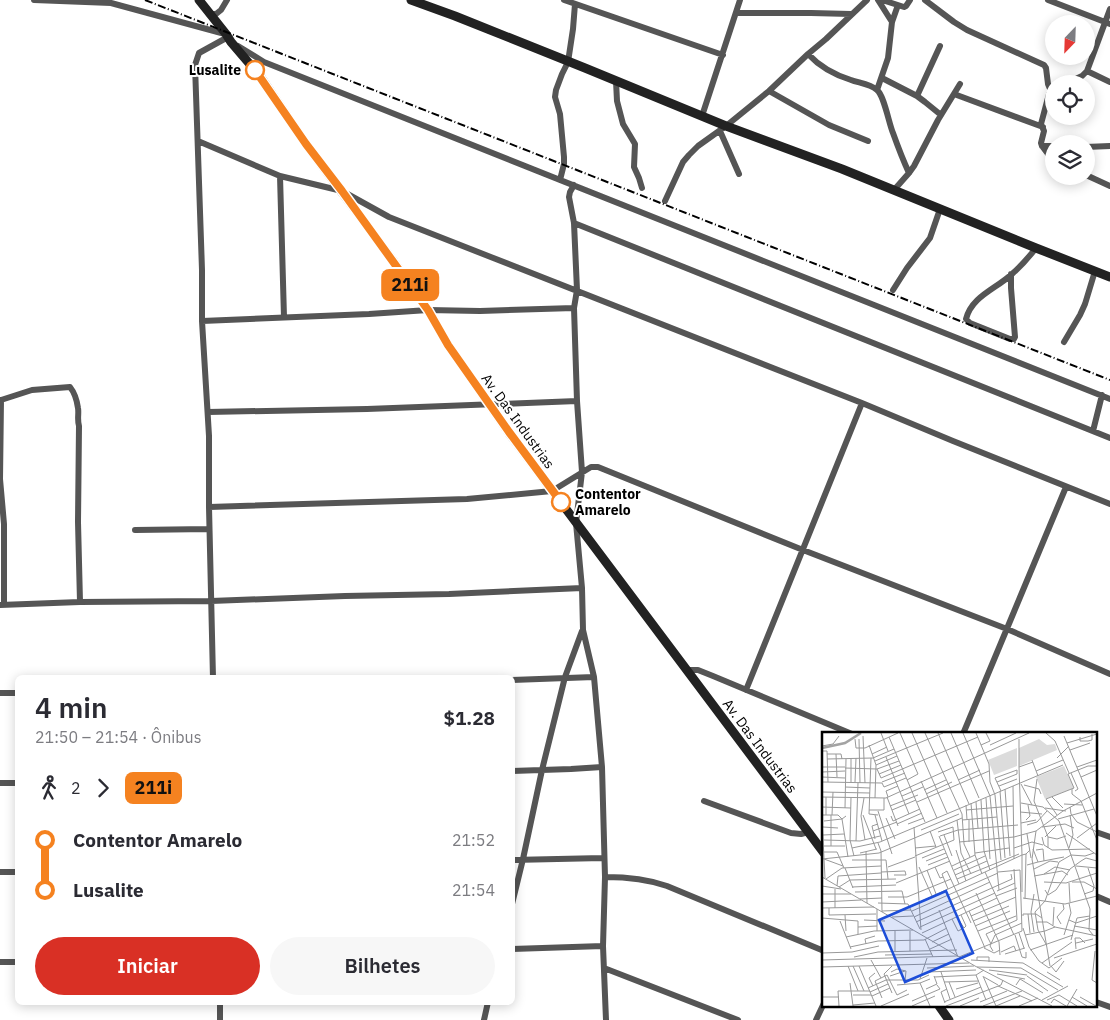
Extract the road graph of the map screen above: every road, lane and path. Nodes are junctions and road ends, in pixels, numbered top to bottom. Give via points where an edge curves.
1 (34, 0) edge
2 (199, 0) edge
3 (227, 0) edge
4 (411, 0) edge
5 (564, 0) edge
6 (740, 0) edge
7 (867, 0) edge
8 (878, 0) edge
9 (882, 0) edge
10 (910, 0) edge
11 (925, 0) edge
12 (1048, 0) edge
13 (111, 1) edge
14 (575, 4) junction
15 (898, 5) junction
16 (1110, 9) edge
17 (736, 13) junction
18 (209, 14) junction
19 (851, 14) junction
20 (892, 22) junction
21 (1108, 23) edge
22 (229, 38) junction
23 (940, 46) dead end
24 (808, 54) junction
25 (722, 55) junction
26 (568, 62) junction
27 (1087, 71) junction
28 (1047, 75) edge
29 (1083, 75) edge
30 (882, 78) junction
31 (616, 81) junction
32 (1110, 82) edge
33 (960, 84) dead end
34 (877, 90) junction
35 (769, 91) junction
36 (954, 94) junction
37 (916, 96) junction
38 (1045, 110) edge
39 (941, 115) junction
40 (702, 116) junction
41 (1043, 127) junction
42 (723, 128) junction
43 (868, 141) dead end
44 (198, 142) junction
45 (1042, 146) joint
46 (1110, 146) edge
47 (1095, 147) edge
48 (1045, 150) edge
49 (909, 173) junction
50 (739, 174) dead end
51 (280, 176) junction
52 (1095, 179) edge
53 (560, 180) junction
54 (574, 186) junction
55 (1110, 186) edge
56 (642, 188) dead end
57 (894, 190) junction
58 (342, 191) junction
59 (666, 201) dead end
60 (940, 209) junction
61 (574, 223) junction
62 (1036, 248) junction
63 (1094, 271) junction
64 (1011, 274) junction
65 (1110, 277) edge
66 (577, 290) junction
67 (893, 290) dead end
68 (574, 308) junction
69 (428, 310) junction
70 (284, 317) junction
71 (202, 321) junction
72 (1064, 342) dead end
73 (1102, 395) junction
74 (1110, 398) edge
75 (0, 400) edge
76 (577, 402) junction
77 (862, 402) junction
78 (489, 404) junction
79 (208, 412) junction
80 (1093, 431) junction
81 (1110, 438) edge
82 (582, 472) junction
83 (1066, 487) junction
84 (552, 491) junction
85 (1110, 504) edge
86 (209, 507) junction
87 (576, 523) junction
88 (209, 529) junction
89 (135, 530) dead end
90 (803, 550) junction
91 (582, 588) junction
92 (211, 601) junction
93 (80, 602) junction
94 (2, 605) edge
95 (583, 630) junction
96 (1007, 630) junction
97 (687, 670) junction
98 (1110, 674) edge
99 (213, 675) edge
100 (565, 677) junction
101 (594, 677) junction
102 (515, 680) edge
103 (746, 690) junction
104 (0, 693) edge
105 (15, 693) edge
106 (847, 732) edge
107 (964, 732) edge
108 (602, 768) junction
109 (542, 770) junction
110 (515, 771) edge
111 (0, 783) edge
112 (15, 783) edge
113 (704, 801) dead end
114 (808, 832) junction
115 (1098, 833) edge
116 (1110, 837) edge
117 (822, 850) edge
118 (603, 858) junction
119 (524, 859) junction
120 (515, 860) edge
121 (0, 872) edge
122 (15, 872) edge
123 (605, 877) junction
124 (515, 893) edge
125 (1098, 897) edge
126 (1110, 902) edge
127 (603, 946) junction
128 (515, 949) edge
129 (822, 949) edge
130 (0, 962) edge
131 (15, 962) edge
132 (604, 968) junction
133 (1098, 1003) edge
134 (220, 1005) edge
135 (487, 1005) edge
136 (822, 1007) edge
137 (1110, 1007) edge
138 (940, 1008) edge
139 (220, 1020) edge
140 (484, 1020) edge
141 (606, 1020) edge
142 (738, 1020) edge
143 (816, 1020) edge
144 (949, 1020) edge

1 - 13 street
2 - 18 main road, Av. Das Industrias
3 - 18 street via 216,14
4 - 26 main road
5 - 14 street
6 - 17 street
7 - 19 street
8 - 20 street
9 - 15 street
10 - 15 street via 906,6
11 - 28 street via 967,30 1044,65
12 - 21 street
13 - 22 street
14 - 25 street
14 - 26 street
15 - 20 street
16 - 21 street
17 - 19 street
17 - 25 street
18 - 22 main road, Av. Das Industrias
19 - 24 street
20 - 30 street
21 - 27 street
22 - 44 street via 200,53 195,65
22 - 53 street via 264,62
22 - 58 main road, Av. Das Industrias
23 - 37 street
24 - 34 street via 825,69
24 - 35 street
25 - 40 street
26 - 31 main road
26 - 53 street via 555,97 564,157
27 - 29 street
27 - 32 street
30 - 34 street
30 - 37 street
31 - 40 main road
31 - 56 street via 623,124 635,144 634,167
33 - 36 street
34 - 49 street
35 - 42 street
35 - 43 street via 829,125
36 - 39 street
36 - 41 street
37 - 39 street
38 - 41 street
39 - 49 street
40 - 42 main road
41 - 45 street
42 - 50 street
42 - 57 main road
42 - 59 street via 683,162
44 - 51 street
44 - 71 street
45 - 48 street
46 - 47 street
49 - 57 street
51 - 58 street
51 - 70 street
52 - 55 street
53 - 54 street
54 - 61 street via 569,197
54 - 73 street
57 - 60 main road
58 - 66 street via 389,217
58 - 69 main road, Av. Das Industrias
60 - 62 main road
60 - 67 street via 930,238
61 - 66 street
61 - 80 street
62 - 63 main road
62 - 64 street
63 - 65 main road
63 - 72 street via 1085,304
64 - 64 street via 1014,338 1010,339 966,320 982,296
66 - 68 street
66 - 77 street
68 - 69 street
68 - 76 street
69 - 70 street
69 - 78 main road, Av. Das Industrias
70 - 71 street
71 - 79 street
73 - 74 street
73 - 80 street
75 - 93 street via 32,390 72,389 78,409 79,433
75 - 94 street via 0,479 4,524
76 - 78 street
76 - 82 street
77 - 83 street
77 - 90 street
78 - 79 street
78 - 84 main road, Av. Das Industrias
79 - 86 street
80 - 81 street
82 - 84 street
82 - 87 street
82 - 90 street via 598,467
83 - 85 street
83 - 96 street
84 - 86 street via 467,499
84 - 87 main road, Av. Das Industrias
86 - 88 street
87 - 91 street
87 - 97 main road, Av. Das Industrias
88 - 89 street
88 - 92 street
90 - 96 street
90 - 103 street
91 - 92 street
91 - 95 street
92 - 93 street
92 - 99 street
93 - 94 street
95 - 100 street
95 - 101 street
96 - 98 street
96 - 107 street
97 - 103 street via 698,670
97 - 114 main road, Av. Das Industrias
100 - 101 street
100 - 102 street
100 - 109 street
101 - 108 street
103 - 106 street
104 - 105 street
108 - 109 street
108 - 118 street
109 - 110 street
109 - 119 street
111 - 112 street
113 - 114 street via 791,833
114 - 117 main road, Av. Das Industrias
115 - 116 street
118 - 119 street
118 - 123 street
119 - 120 street
119 - 124 street
121 - 122 street
123 - 127 street
123 - 129 street via 658,883
125 - 126 street
127 - 128 street
127 - 132 street
130 - 131 street
132 - 141 street
132 - 142 street
133 - 137 street
134 - 139 street
135 - 140 street
136 - 143 street
138 - 144 main road

